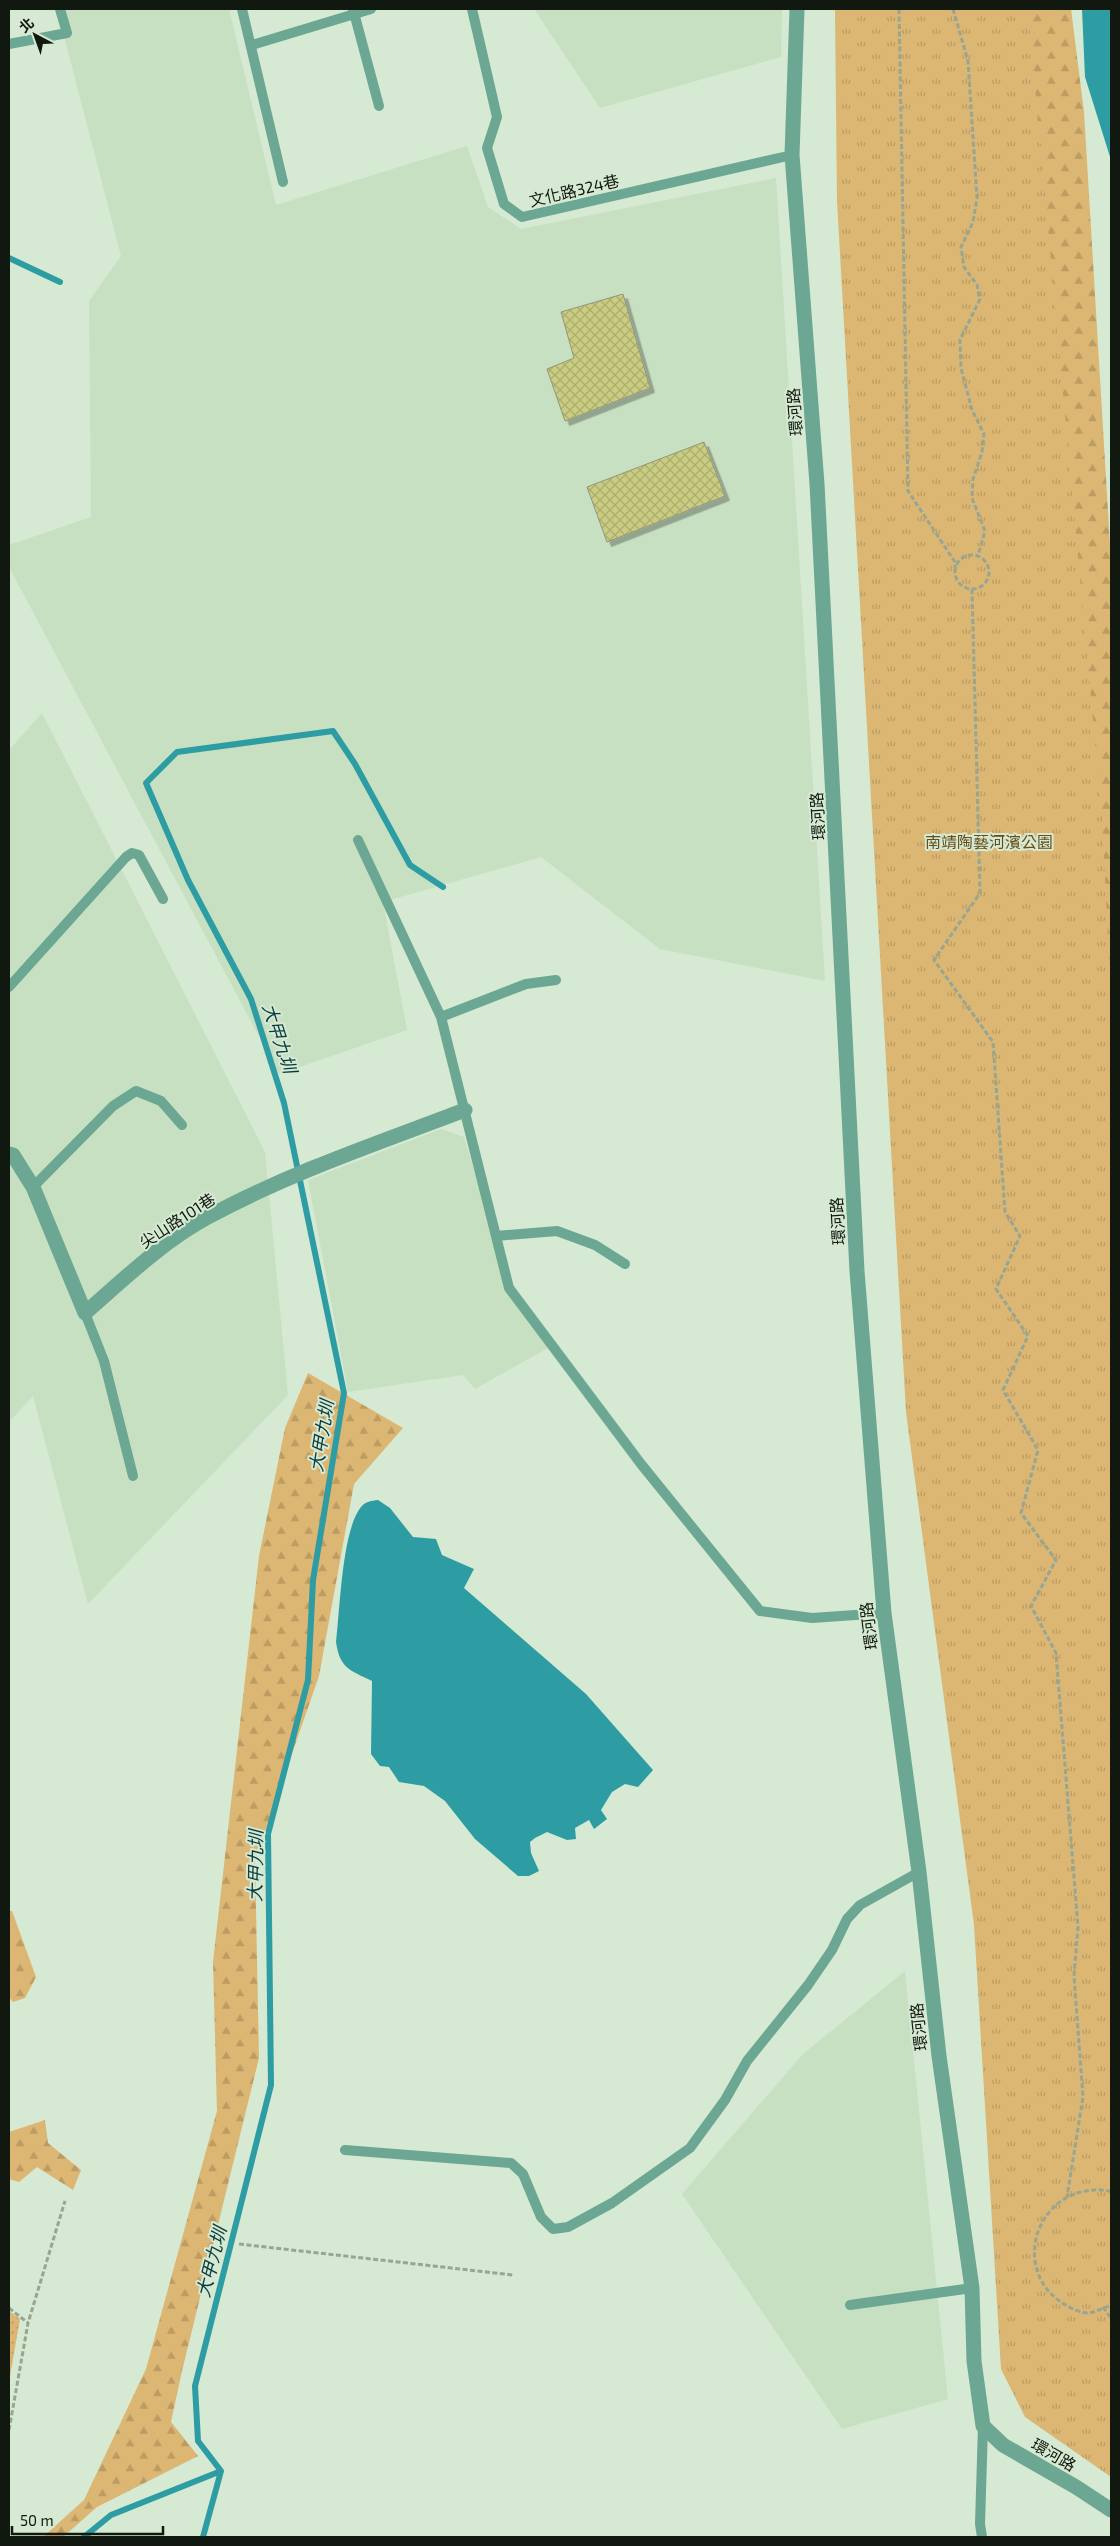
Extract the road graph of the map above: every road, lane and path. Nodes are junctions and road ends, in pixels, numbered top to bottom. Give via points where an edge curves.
1 (60, 9) edge
2 (242, 9) edge
3 (371, 9) edge
4 (472, 9) edge
5 (798, 9) edge
6 (899, 9) edge
7 (954, 9) edge
8 (354, 11) edge
9 (9, 44) edge
10 (252, 45) junction
11 (379, 106) dead end
12 (792, 156) junction
13 (283, 182) dead end
14 (978, 556) junction
15 (955, 568) junction
16 (972, 589) junction
17 (358, 840) dead end
18 (163, 898) dead end
19 (556, 980) dead end
20 (9, 987) edge
21 (441, 1017) junction
22 (465, 1110) junction
23 (182, 1125) dead end
24 (9, 1154) edge
25 (33, 1186) junction
26 (496, 1236) junction
27 (625, 1264) dead end
28 (85, 1313) junction
29 (133, 1476) dead end
30 (884, 1613) junction
31 (919, 1872) junction
32 (345, 2150) dead end
33 (1111, 2192) edge
34 (1067, 2196) junction
35 (65, 2201) dead end
36 (239, 2244) dead end
37 (513, 2275) dead end
38 (972, 2288) junction
39 (850, 2305) dead end
40 (1111, 2306) edge
41 (1103, 2307) junction
42 (9, 2308) edge
43 (1111, 2318) edge
44 (28, 2323) junction
45 (983, 2426) junction
46 (9, 2430) edge
47 (1111, 2510) edge
48 (982, 2537) edge

1 - 9 lane via 67,33
2 - 10 lane
3 - 8 lane
4 - 12 lane, 文化路324巷 via 496,117 487,148 504,204 522,217
5 - 12 street, 環河路
6 - 15 path via 908,491 955,562
7 - 14 path via 968,61 977,198 972,222 961,248 964,267 977,285 980,299 960,340 961,368 972,410 984,434 972,498 985,531
8 - 10 lane
8 - 11 lane
10 - 13 lane
12 - 30 street, 環河路 via 818,484 857,1271
14 - 15 path via 967,555 957,562
14 - 16 path via 986,563 988,574 983,585
15 - 16 path via 960,584
16 - 34 path via 980,893 934,960 993,1042 1005,1212 1020,1236 996,1289 1028,1336 1004,1390 1038,1450 1021,1513 1056,1560 1030,1606 1056,1653 1078,1927 1074,1976 1083,2097
17 - 21 lane
18 - 20 lane via 139,855 132,853
19 - 21 lane via 526,984
21 - 22 lane
22 - 26 lane
22 - 28 street, 尖山路101巷 via 299,1174 207,1217 157,1250
23 - 25 lane via 161,1101 136,1092 113,1106
24 - 25 street
25 - 28 street
26 - 27 lane via 557,1231 595,1245
26 - 30 lane via 509,1288 641,1464 760,1611 812,1618
28 - 29 lane via 104,1361
30 - 31 street, 環河路
31 - 32 lane via 860,1905 847,1919 832,1950 747,2061 725,2100 690,2148 612,2203 568,2227 553,2229 541,2217 523,2174 511,2163
31 - 38 street, 環河路 via 939,2056
33 - 34 path via 1087,2190
34 - 41 path via 1051,2208 1040,2225 1034,2244 1041,2282 1070,2308 1089,2313
35 - 44 path
36 - 37 path
38 - 39 lane
38 - 45 street, 環河路 via 974,2361
40 - 41 path
41 - 43 path
42 - 44 path
44 - 46 path
45 - 47 street, 環河路 via 1003,2445
45 - 48 lane, 環河路

